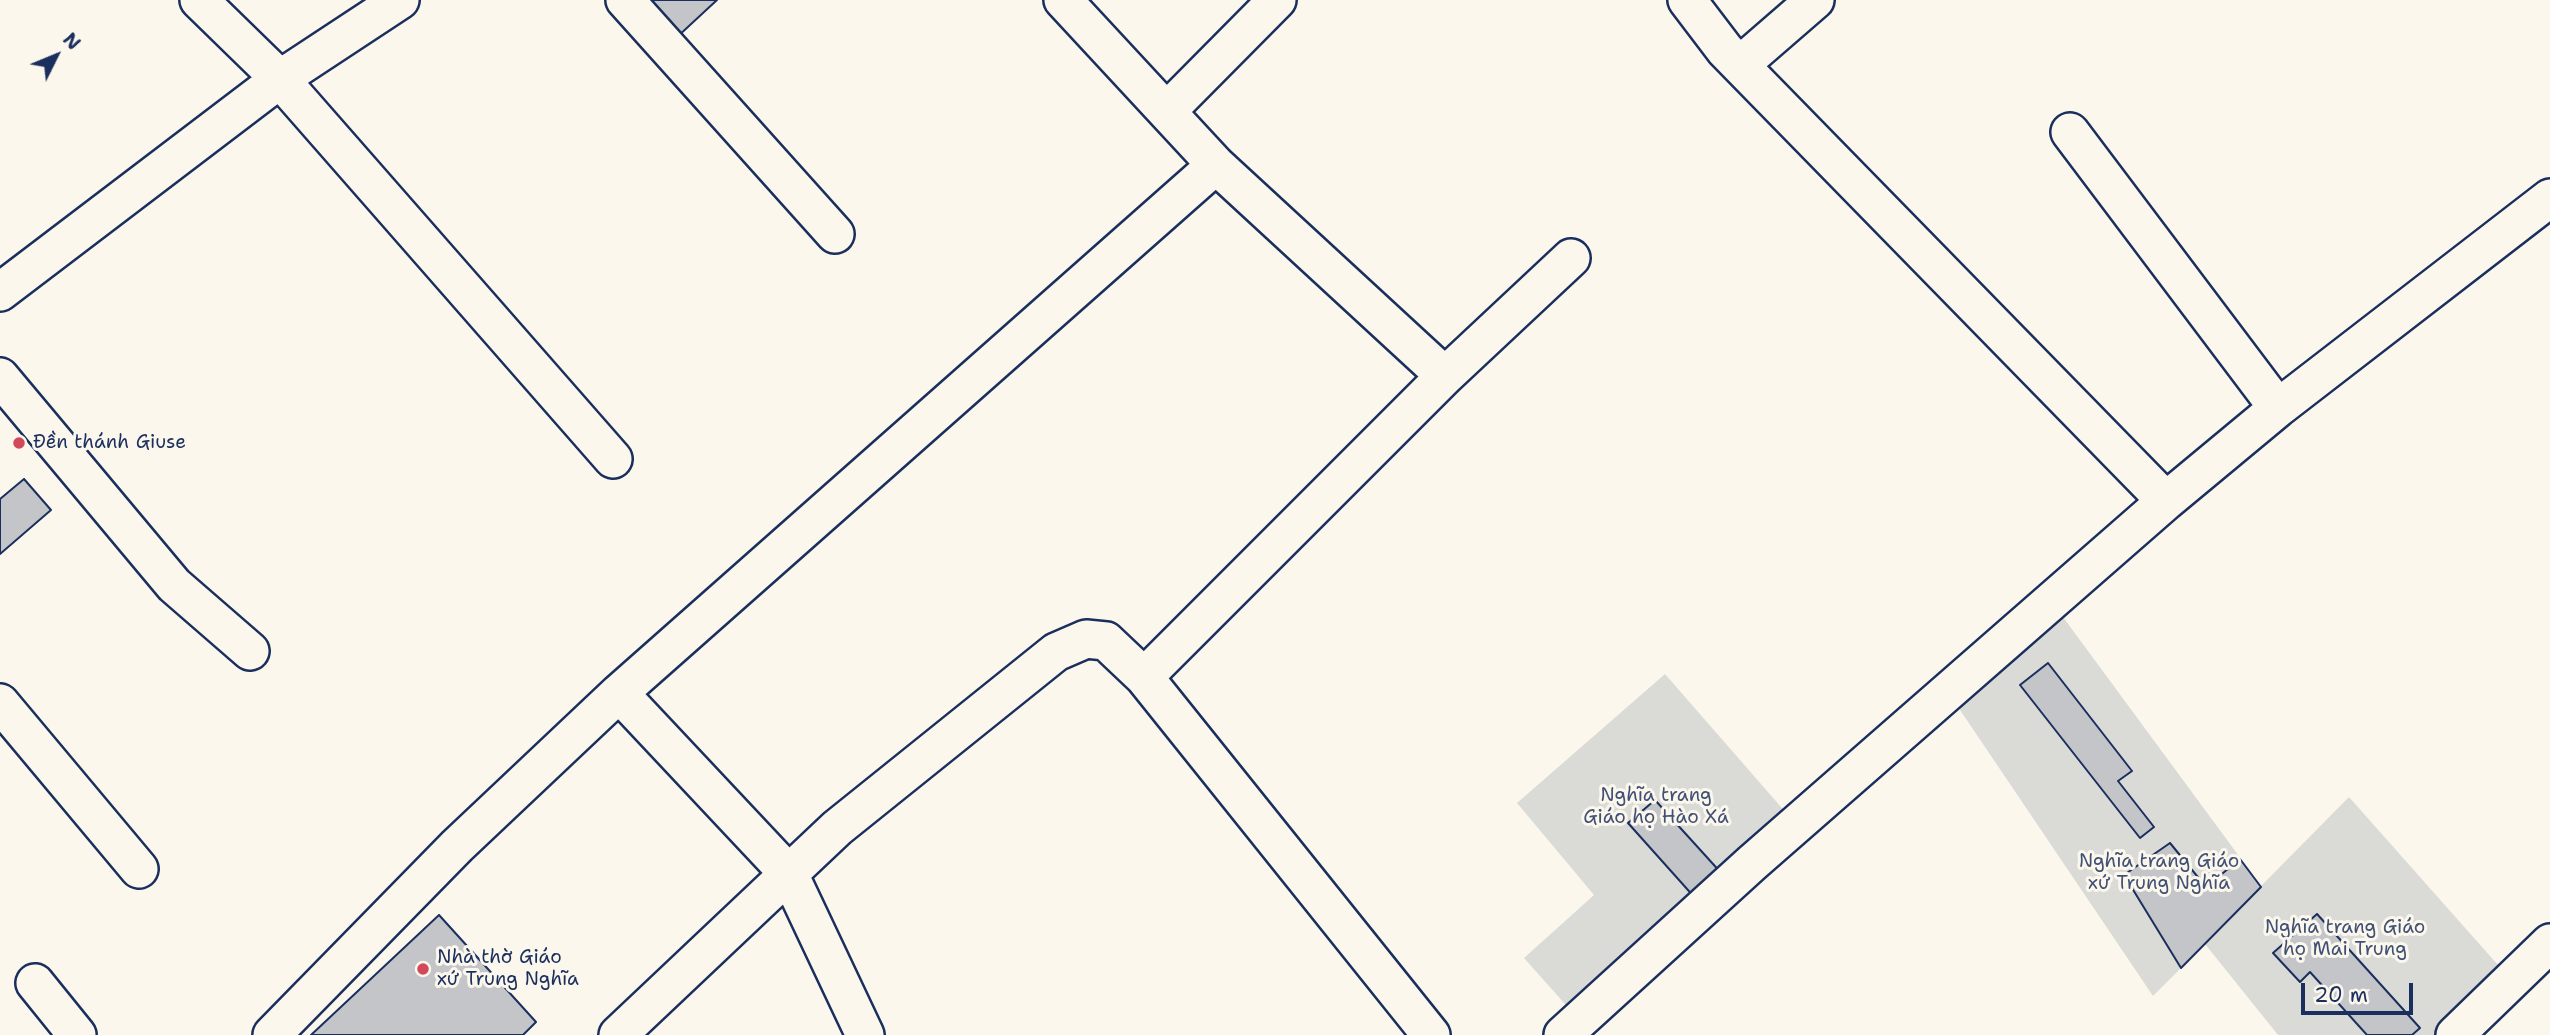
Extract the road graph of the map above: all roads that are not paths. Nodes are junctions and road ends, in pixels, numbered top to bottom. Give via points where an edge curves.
1 (199, 0) edge
2 (400, 0) edge
3 (625, 0) edge
4 (1063, 0) edge
5 (1277, 0) edge
6 (1687, 0) edge
7 (1815, 0) edge
8 (1740, 65) junction
9 (280, 79) junction
10 (1167, 111) junction
11 (2070, 132) dead end
12 (1216, 164) junction
13 (2550, 198) edge
14 (835, 234) dead end
15 (1571, 258) dead end
16 (0, 292) edge
17 (1445, 376) junction
18 (0, 377) edge
19 (2278, 408) junction
20 (613, 459) dead end
21 (2166, 501) junction
22 (250, 651) dead end
23 (1144, 677) junction
24 (619, 693) junction
25 (0, 703) edge
26 (139, 869) dead end
27 (789, 874) junction
28 (2550, 943) edge
29 (35, 983) dead end
30 (77, 1035) edge
31 (272, 1035) edge
32 (618, 1035) edge
33 (864, 1035) edge
34 (1431, 1035) edge
35 (1563, 1035) edge
36 (2455, 1035) edge

1 - 9 street
2 - 9 street
3 - 14 street
4 - 10 street
5 - 10 street
6 - 8 street
7 - 8 street
8 - 21 street
9 - 16 street
9 - 20 street
10 - 12 street
11 - 19 street
12 - 17 street
12 - 24 street
13 - 19 street
15 - 17 street
17 - 23 street
18 - 22 street via 174,585
19 - 21 street
21 - 35 street
23 - 27 street via 1106,641 1086,639 1056,652 837,828
23 - 34 street
24 - 27 street
24 - 31 street via 457,846
25 - 26 street
27 - 32 street
27 - 33 street
28 - 36 street
29 - 30 street

